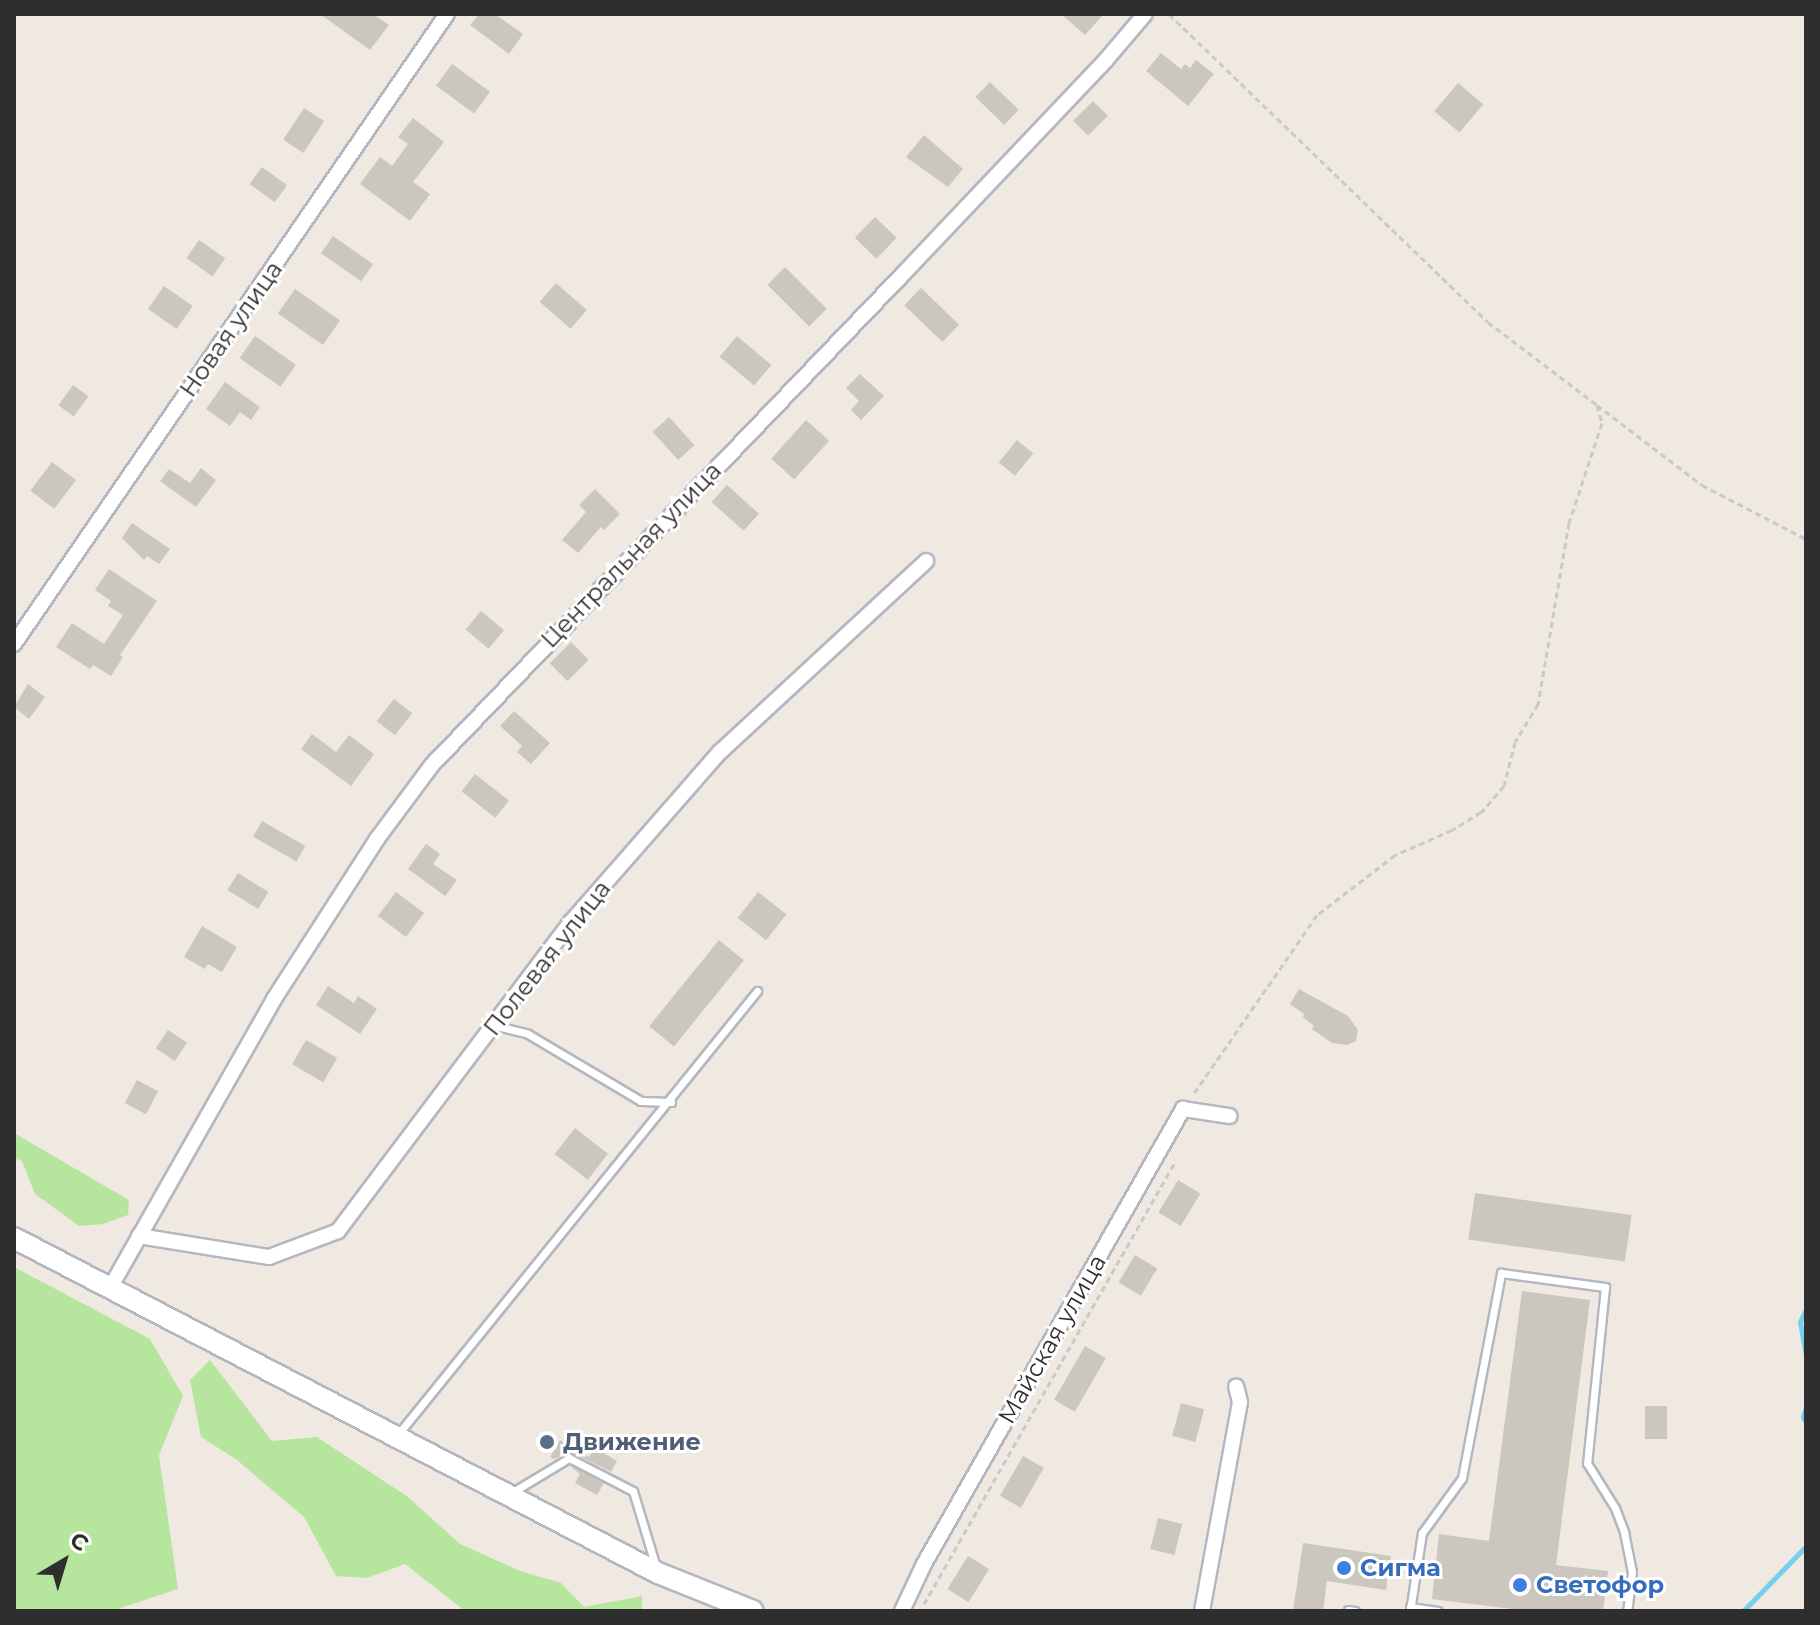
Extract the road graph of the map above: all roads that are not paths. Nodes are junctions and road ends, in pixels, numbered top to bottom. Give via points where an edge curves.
1 (447, 14) edge
2 (1145, 14) edge
3 (926, 561) dead end
4 (14, 644) edge
5 (757, 991) dead end
6 (493, 1025) junction
7 (671, 1102) junction
8 (1229, 1116) dead end
9 (139, 1236) junction
10 (14, 1238) edge
11 (110, 1288) junction
12 (1236, 1386) dead end
13 (395, 1437) junction
14 (506, 1496) junction
15 (658, 1573) junction
16 (1410, 1609) edge
17 (753, 1611) edge
18 (902, 1611) edge
19 (1202, 1611) edge
20 (1438, 1611) edge
21 (1627, 1611) edge

1 - 4 street, Новая улица
2 - 9 street, Центральная улица via 978,196 432,765 291,972
3 - 6 street, Полевая улица via 720,752 571,922
5 - 7 lane
6 - 7 lane via 528,1034 641,1101
6 - 9 street, Полевая улица via 338,1231 269,1257
7 - 13 lane
8 - 18 street, Майская улица via 1183,1109
9 - 11 street, Центральная улица
10 - 11 main road
11 - 13 main road
12 - 19 street via 1240,1402
13 - 14 main road
14 - 15 main road
14 - 15 lane via 569,1458 633,1491
15 - 17 main road
16 - 20 lane
16 - 21 lane via 1422,1533 1462,1478 1501,1273 1605,1287 1587,1463 1624,1532 1632,1572

